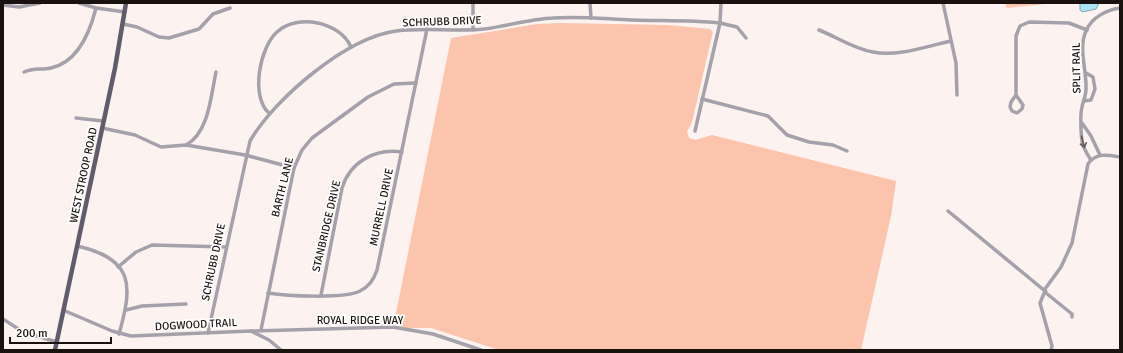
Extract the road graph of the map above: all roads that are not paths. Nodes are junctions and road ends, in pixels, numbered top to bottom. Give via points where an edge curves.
1 (40, 3) edge
2 (79, 3) edge
3 (126, 3) edge
4 (473, 3) edge
5 (590, 3) edge
6 (721, 3) edge
7 (943, 3) edge
8 (3, 5) edge
9 (96, 8) junction
10 (230, 8) dead end
11 (1120, 8) edge
12 (125, 12) junction
13 (591, 18) junction
14 (720, 23) junction
15 (123, 24) junction
16 (427, 29) junction
17 (473, 30) junction
18 (819, 30) dead end
19 (1087, 30) junction
20 (746, 38) dead end
21 (952, 41) junction
22 (351, 48) junction
23 (24, 72) dead end
24 (216, 72) dead end
25 (1086, 73) junction
26 (416, 83) junction
27 (957, 95) dead end
28 (1016, 95) junction
29 (702, 100) junction
30 (1084, 101) junction
31 (269, 113) junction
32 (76, 118) dead end
33 (103, 121) junction
34 (1082, 123) junction
35 (102, 128) junction
36 (695, 131) dead end
37 (186, 145) junction
38 (402, 152) junction
39 (847, 152) dead end
40 (245, 155) junction
41 (1100, 155) junction
42 (1120, 157) edge
43 (1090, 160) junction
44 (294, 168) junction
45 (948, 211) dead end
46 (77, 246) junction
47 (226, 247) junction
48 (118, 267) junction
49 (1045, 291) junction
50 (268, 293) junction
51 (321, 295) junction
52 (186, 304) dead end
53 (63, 310) junction
54 (126, 310) junction
55 (1072, 317) dead end
56 (3, 319) edge
57 (260, 330) junction
58 (251, 331) junction
59 (208, 333) junction
60 (119, 334) junction
61 (57, 342) junction
62 (55, 350) edge
63 (281, 350) edge
64 (481, 350) edge
65 (1051, 350) edge

1 - 8 street via 19,8
2 - 9 street
3 - 12 main road, WEST STROOP ROAD
4 - 17 street
5 - 13 street
6 - 14 street
7 - 21 street
9 - 12 street
9 - 23 street via 90,26 74,54 56,66
10 - 15 street via 213,14 199,29 169,38
11 - 19 street, SPLIT RAIL via 1104,13 1092,22
12 - 15 main road, WEST STROOP ROAD
13 - 14 street, SCHRUBB DRIVE
13 - 17 street, SCHRUBB DRIVE via 548,18
14 - 20 street, SCHRUBB DRIVE via 737,27
14 - 29 street
15 - 33 main road, WEST STROOP ROAD
16 - 17 street, SCHRUBB DRIVE
16 - 22 street, SCHRUBB DRIVE via 387,33
16 - 26 street, MURRELL DRIVE
18 - 21 street via 865,50 882,53
19 - 25 street, SPLIT RAIL via 1082,47
19 - 28 street via 1069,22 1029,22 1020,26 1016,36
21 - 27 street
22 - 31 street, SCHRUBB DRIVE via 315,73
22 - 31 street via 342,34 331,27 319,24 294,24 278,31 265,53 258,85 260,101
24 - 37 street via 204,121 197,134
25 - 30 street, SPLIT RAIL
25 - 30 street via 1093,77 1095,89 1091,100
26 - 38 street, MURRELL DRIVE
26 - 44 street, BARTH LANE via 394,84 368,97 312,138 302,150
28 - 28 street via 1023,105 1017,113 1010,107
29 - 36 street
29 - 39 street via 768,116 787,135
30 - 34 street, SPLIT RAIL
31 - 40 street, SCHRUBB DRIVE via 250,141
32 - 33 street
33 - 35 main road, WEST STROOP ROAD
34 - 41 street
34 -> 43 street, SPLIT RAIL via 1082,141
35 - 37 street via 135,135 161,147
35 - 46 main road, WEST STROOP ROAD
37 - 40 street
38 - 51 street, STANBRIDGE DRIVE via 387,150 375,154 360,161 348,174 342,188
38 - 51 street, MURRELL DRIVE via 375,276 367,287 356,293
40 - 44 street
40 - 47 street, SCHRUBB DRIVE
41 - 42 street
41 - 43 street
43 - 49 street via 1084,178 1072,243 1061,267
44 - 50 street, BARTH LANE
45 - 49 street
46 - 48 street via 102,254
46 - 53 main road, WEST STROOP ROAD
47 - 48 street via 152,245 136,252
47 - 59 street, SCHRUBB DRIVE
48 - 54 street via 127,282
49 - 55 street via 1072,314
49 - 65 street via 1040,303
50 - 51 street, MURRELL DRIVE via 286,296
50 - 57 street, BARTH LANE
52 - 54 street via 142,306
53 - 60 street, DOGWOOD TRAIL
53 - 61 main road, WEST STROOP ROAD
54 - 60 street
56 - 61 street via 23,332
57 - 58 street
57 - 64 street, ROYAL RIDGE WAY via 393,327 433,334
58 - 59 street, DOGWOOD TRAIL
58 - 63 street, DOGWOOD TRAIL via 270,340
59 - 60 street, DOGWOOD TRAIL via 131,336
61 - 62 main road, WEST STROOP ROAD

